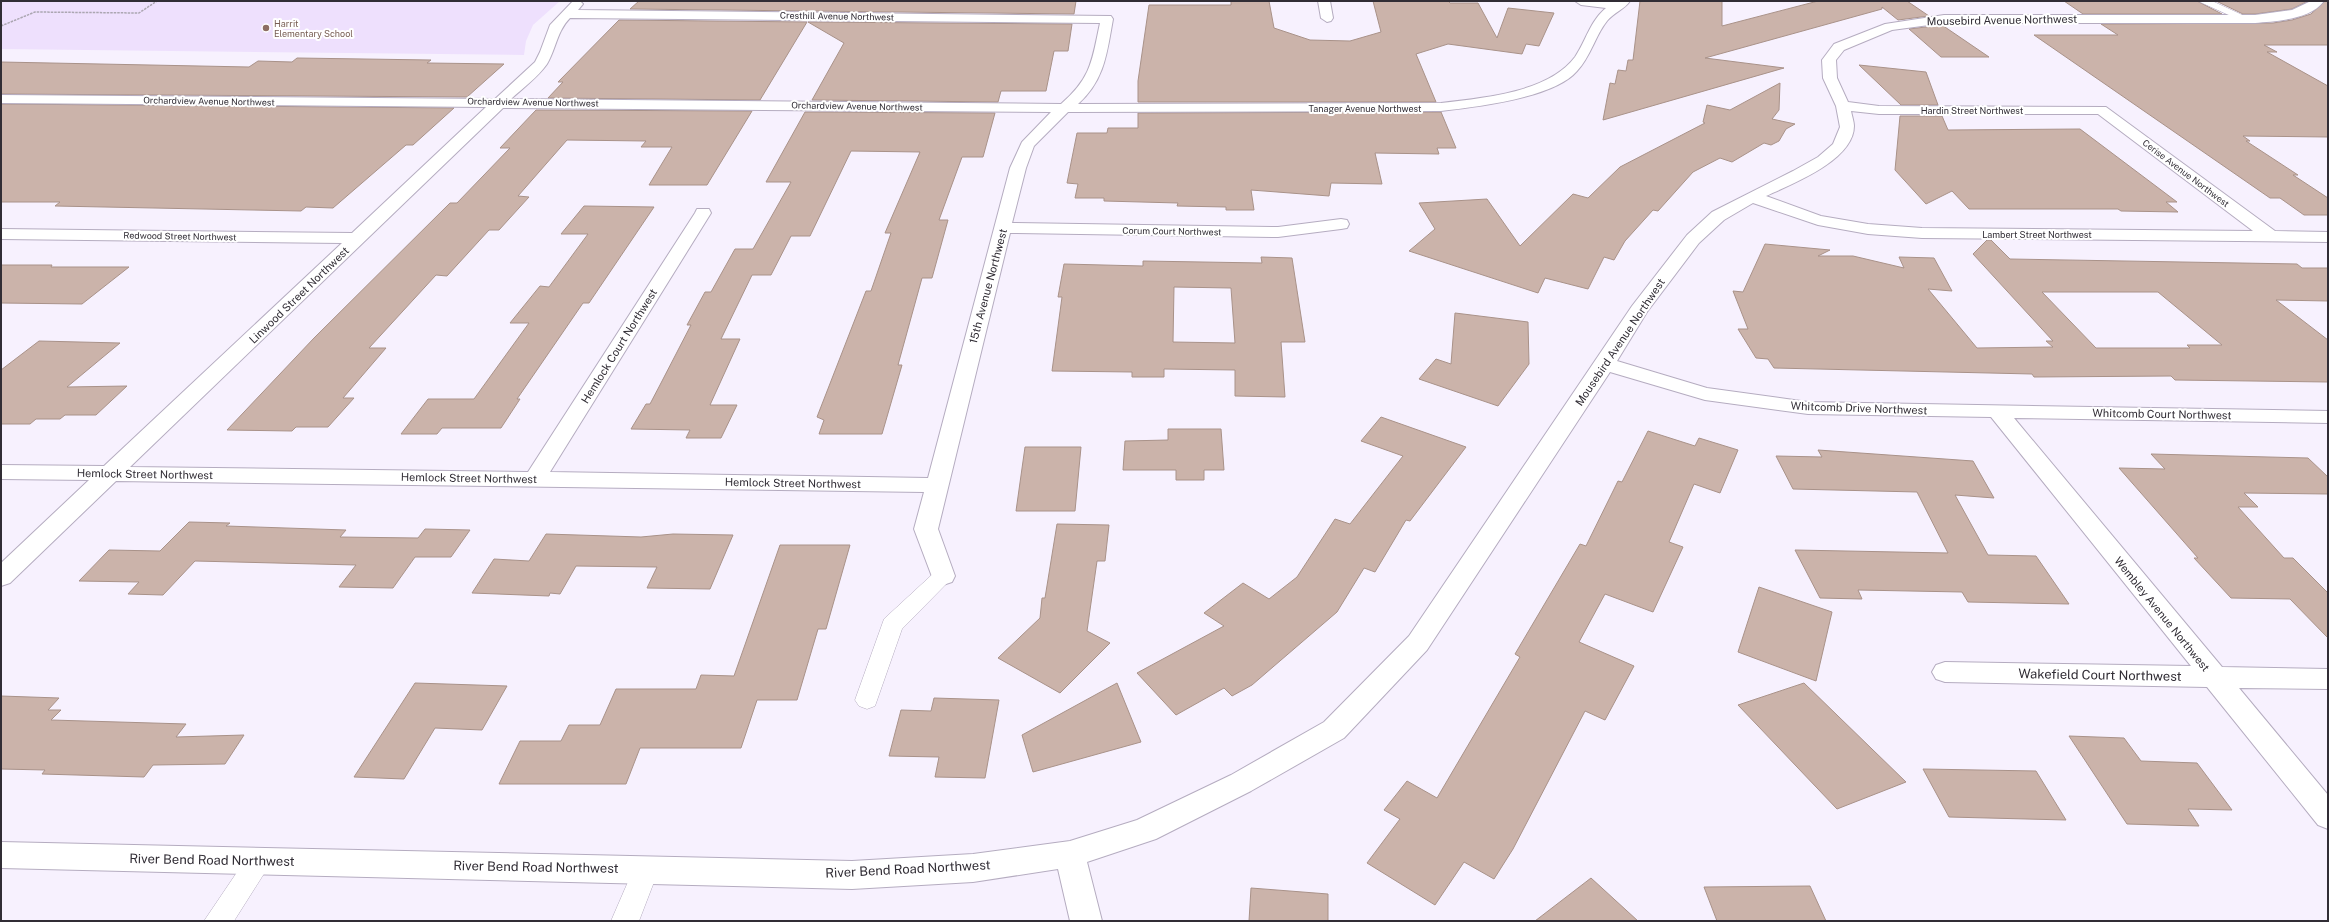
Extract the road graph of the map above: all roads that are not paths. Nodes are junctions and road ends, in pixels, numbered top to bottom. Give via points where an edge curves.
1 (581, 1) edge
2 (1324, 1) edge
3 (1581, 1) edge
4 (2203, 1) edge
5 (2318, 1) edge
6 (1620, 3) edge
7 (1956, 5) dead end
8 (567, 14) junction
9 (1327, 18) dead end
10 (1973, 18) junction
11 (1107, 19) joint
12 (2246, 19) junction
13 (1, 99) edge
14 (501, 102) junction
15 (1843, 106) junction
16 (1064, 108) junction
17 (2101, 110) joint
18 (1752, 197) junction
19 (703, 213) dead end
20 (1341, 224) dead end
21 (1003, 228) junction
22 (1, 234) edge
23 (2270, 236) junction
24 (2328, 237) edge
25 (359, 238) junction
26 (1605, 364) junction
27 (1997, 411) junction
28 (2328, 417) edge
29 (1, 472) edge
30 (112, 474) junction
31 (535, 478) junction
32 (936, 485) junction
33 (943, 576) joint
34 (1, 577) edge
35 (1945, 672) dead end
36 (2214, 677) junction
37 (2328, 679) edge
38 (867, 700) dead end
39 (2328, 816) edge
40 (1, 854) edge
41 (1070, 854) junction
42 (259, 861) junction
43 (646, 869) junction
44 (218, 921) edge
45 (625, 921) edge
46 (1086, 921) edge

1 - 8 street, Linwood Street Northwest
2 - 9 street
3 - 6 street
4 - 12 lane
5 - 12 street, Mousebird Avenue Northwest via 2311,7 2293,13
6 - 16 street, Tanager Avenue Northwest via 1602,17 1581,59 1567,74 1516,95 1478,103 1393,108
7 - 10 street
8 - 11 street, Cresthill Avenue Northwest
8 - 14 street, Linwood Street Northwest via 556,25 540,64
10 - 12 street, Mousebird Avenue Northwest
10 - 15 street, Mousebird Avenue Northwest via 1922,21 1889,27 1839,47 1830,60 1830,78
11 - 16 street, 15th Avenue Northwest via 1097,70 1081,94
13 - 14 street, Orchardview Avenue Northwest
14 - 16 street, Orchardview Avenue Northwest
14 - 25 street, Linwood Street Northwest
15 - 17 street, Hardin Street Northwest via 1878,110
15 - 18 street, Mousebird Avenue Northwest via 1847,126 1840,146 1824,160
16 - 21 street, 15th Avenue Northwest via 1027,145 1018,168
17 - 23 street, Cerise Avenue Northwest
18 - 23 street, Lambert Street Northwest via 1818,220 1868,229 1922,233
18 - 26 street, Mousebird Avenue Northwest via 1718,216 1693,239 1639,310
19 - 31 street, Hemlock Court Northwest
20 - 21 street, Corum Court Northwest via 1278,232
21 - 32 street, 15th Avenue Northwest
22 - 25 street, Redwood Street Northwest
23 - 24 street, Lambert Street Northwest
25 - 30 street, Linwood Street Northwest
26 - 27 street, Whitcomb Drive Northwest via 1706,394 1808,408
26 - 41 street, Mousebird Avenue Northwest via 1418,643 1334,730 1241,783 1145,830
27 - 28 street, Whitcomb Court Northwest
27 - 36 street, Wembley Avenue Northwest
29 - 30 street, Hemlock Street Northwest
30 - 31 street, Hemlock Street Northwest
30 - 34 street, Linwood Street Northwest
31 - 32 street, Hemlock Street Northwest
32 - 33 street, 15th Avenue Northwest via 926,529
33 - 38 lane via 892,625
35 - 36 street, Wakefield Court Northwest
36 - 37 street, Wakefield Court Northwest
36 - 39 street, Wembley Avenue Northwest
40 - 42 street, River Bend Road Northwest
41 - 43 street, River Bend Road Northwest via 973,868 852,875
41 - 46 street
42 - 43 street, River Bend Road Northwest
42 - 44 lane
43 - 45 lane

